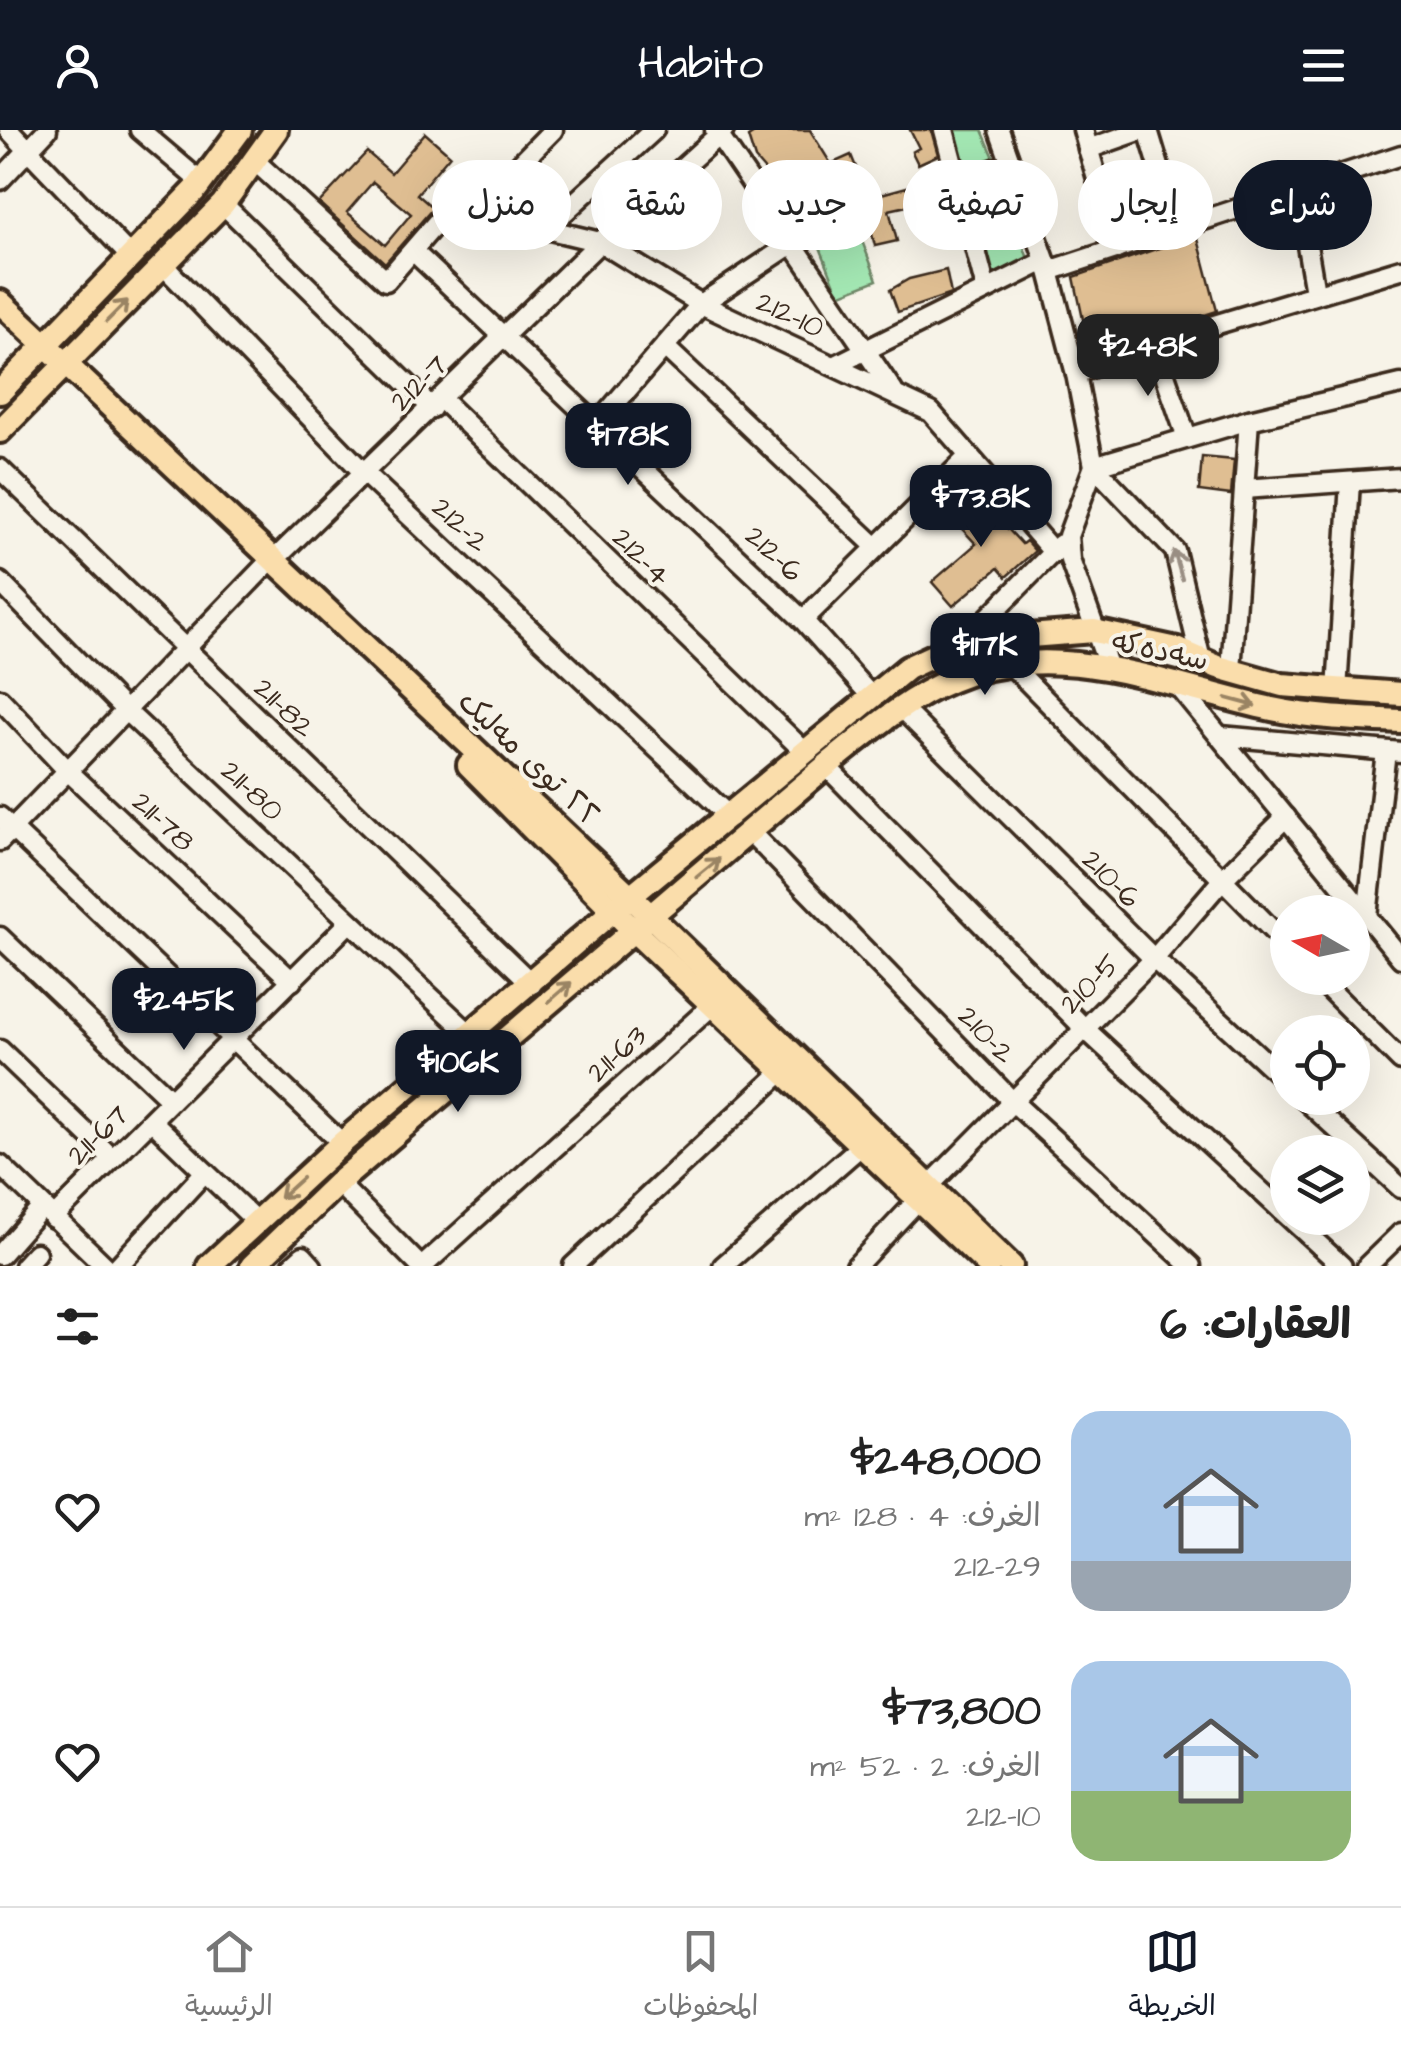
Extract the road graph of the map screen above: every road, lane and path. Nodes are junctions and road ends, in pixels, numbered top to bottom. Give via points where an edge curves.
1 (8, 130) edge
2 (48, 130) edge
3 (140, 130) edge
4 (240, 130) edge
5 (276, 130) edge
6 (552, 130) edge
7 (654, 130) edge
8 (944, 130) edge
9 (999, 130) edge
10 (1083, 130) edge
11 (1145, 130) edge
12 (720, 131) edge
13 (1088, 149) junction
14 (29, 150) junction
15 (1401, 155) edge
16 (523, 160) edge
17 (689, 160) edge
18 (951, 160) edge
19 (1010, 160) edge
20 (1091, 160) edge
21 (1155, 160) edge
22 (256, 162) junction
23 (742, 164) edge
24 (1372, 164) edge
25 (0, 180) edge
26 (201, 182) junction
27 (223, 204) junction
28 (571, 206) edge
29 (432, 230) edge
30 (592, 250) edge
31 (613, 250) edge
32 (781, 250) edge
33 (798, 250) edge
34 (975, 250) edge
35 (1041, 250) edge
36 (1114, 250) edge
37 (1308, 250) edge
38 (414, 252) junction
39 (129, 256) junction
40 (162, 264) junction
41 (1047, 266) junction
42 (1401, 269) edge
43 (986, 289) junction
44 (1315, 292) junction
45 (0, 302) edge
46 (701, 304) junction
47 (0, 316) edge
48 (502, 340) junction
49 (1154, 343) junction
50 (41, 346) junction
51 (666, 348) junction
52 (864, 351) junction
53 (61, 365) junction
54 (834, 366) junction
55 (1076, 374) junction
56 (1401, 384) edge
57 (0, 392) edge
58 (896, 396) junction
59 (436, 404) junction
60 (1249, 420) junction
61 (596, 428) junction
62 (0, 431) edge
63 (1186, 438) junction
64 (969, 456) junction
65 (1094, 466) junction
66 (0, 469) edge
67 (365, 474) junction
68 (1401, 478) edge
69 (1350, 482) junction
70 (1244, 490) junction
71 (1068, 536) junction
72 (874, 545) junction
73 (1054, 553) junction
74 (270, 563) junction
75 (0, 582) edge
76 (804, 620) junction
77 (1094, 631) junction
78 (965, 641) junction
79 (184, 650) junction
80 (1202, 660) junction
81 (1012, 666) junction
82 (1109, 668) junction
83 (1231, 670) junction
84 (1175, 682) junction
85 (1338, 691) junction
86 (1401, 694) edge
87 (871, 696) junction
88 (0, 699) edge
89 (902, 708) junction
90 (126, 711) junction
91 (1401, 720) edge
92 (1221, 736) junction
93 (806, 752) junction
94 (1394, 752) edge
95 (826, 766) junction
96 (68, 770) junction
97 (730, 817) junction
98 (1286, 817) junction
99 (4, 829) edge
100 (751, 833) junction
101 (1222, 880) junction
102 (1349, 895) edge
103 (1370, 895) edge
104 (622, 903) junction
105 (1370, 921) edge
106 (350, 922) junction
107 (640, 923) junction
108 (1270, 928) edge
109 (0, 937) edge
110 (1401, 958) edge
111 (1154, 960) junction
112 (292, 981) junction
113 (532, 984) junction
114 (1335, 995) edge
115 (715, 1003) junction
116 (1084, 1028) junction
117 (471, 1036) junction
118 (231, 1038) junction
119 (0, 1050) edge
120 (1401, 1061) edge
121 (1270, 1066) edge
122 (783, 1071) junction
123 (171, 1100) junction
124 (1012, 1102) junction
125 (1322, 1115) edge
126 (152, 1121) junction
127 (342, 1143) junction
128 (862, 1145) junction
129 (112, 1158) junction
130 (0, 1166) edge
131 (205, 1172) junction
132 (338, 1183) junction
133 (1401, 1188) edge
134 (924, 1192) junction
135 (48, 1212) junction
136 (256, 1220) junction
137 (1401, 1233) edge
138 (0, 1255) edge
139 (105, 1266) edge
140 (118, 1266) edge
141 (209, 1266) edge
142 (252, 1266) edge
143 (421, 1266) edge
144 (572, 1266) edge
145 (723, 1266) edge
146 (856, 1266) edge
147 (989, 1266) edge
148 (1011, 1266) edge
149 (1191, 1266) edge
150 (1342, 1266) edge
151 (1367, 1266) edge

1 - 14 street
2 - 14 street
3 - 26 street
4 - 26 main road
5 - 22 main road
6 - 16 street
7 - 28 street
8 - 18 street
9 - 19 street
10 - 13 street
11 - 13 street
11 - 21 street
12 - 17 street, 212-7
12 - 23 street
13 - 20 street
14 - 25 street
14 - 39 street
15 - 24 street
22 - 27 main road
22 - 38 street via 386,281
26 - 39 main road
27 - 40 main road
27 - 59 street, 212-4
29 - 38 street
30 - 48 street, 212-7
31 - 46 street, 212-10
32 - 46 street
33 - 52 street
34 - 43 street
35 - 41 street
36 - 41 street
37 - 44 street
38 - 48 street, 212-6
39 - 50 main road
53 -> 40 main road
40 - 67 street, 212-2
41 - 43 street
41 - 55 street
42 - 44 street
43 - 52 street
44 - 49 street
45 - 50 main road, ٢٢ توی مەلیک
46 - 51 street
46 - 54 street, 212-10
47 - 50 main road, ٢٢ توی مەلیک
48 - 59 street, 212-7
48 - 61 street, 212-6
49 - 55 street
49 - 63 street
50 - 53 main road, ٢٢ توی مەلیک
50 - 57 main road
51 - 61 street
51 - 72 street
52 - 54 street
52 - 58 street
53 - 62 main road
53 - 74 main road, ٢٢ توی مەلیک
54 - 58 street, 212-10
55 - 65 street
56 - 60 street
58 - 64 street, 212-10 via 931,412
59 - 67 street, 212-7
59 - 93 street, 212-4
60 - 63 street
60 - 70 street
61 - 76 street, 212-6
63 - 65 street
64 - 72 street
64 - 73 street, 212-10
65 - 71 street
80 -> 65 street via 1175,551
66 - 79 street, 211-82
67 - 74 street, 212-7
67 - 97 street, 212-2
68 - 69 street
69 - 70 street
69 - 85 street
70 - 83 street
71 - 73 street
71 - 77 street
72 - 76 street
73 - 78 street
74 - 79 street, 212-7
74 - 104 main road, ٢٢ توی مەلیک
75 - 90 street, 211-80
76 - 87 street, 212-6
77 - 78 main road, سەدەکە
77 - 80 main road, سەدەکە via 1177,648
77 - 82 street
78 - 87 main road via 907,668
79 - 90 street, 212-7
79 - 113 street, 211-82
80 - 83 main road, سەدەکە
81 - 82 main road, سەدەکە
81 - 89 main road, سەدەکە via 952,680
81 - 101 street
82 - 84 main road, سەدەکە
83 - 85 main road, سەدەکە
84 -> 91 main road, سەدەکە via 1278,711
84 - 92 street
85 - 86 main road, سەدەکە
87 - 93 main road
88 - 96 street, 211-78
89 - 95 main road, سەدەکە
89 - 111 street, 210-6
90 - 96 street, 212-7
90 - 106 street, 211-80
92 - 94 street
92 - 98 street
93 - 97 main road
94 - 103 street
95 - 100 main road, سەدەکە
95 - 116 street
96 - 99 street, 212-7
96 - 112 street, 211-78
97 - 104 main road
98 - 101 street, 210-5
98 - 102 street
99 - 118 street
107 -> 100 main road, سەدەکە
100 - 124 street, 210-2
101 - 108 street
101 - 111 street, 210-5
104 - 107 main road, ٢٢ توی مەلیک
104 - 113 main road
105 - 110 street
106 - 112 street, 211-67
106 - 117 street, 211-80
107 - 115 main road, ٢٢ توی مەلیک
132 -> 107 main road, سەدەکە
107 - 134 main road, ٢٢ توی مەلیک
109 - 123 street
111 - 116 street, 210-5
111 - 121 street, 210-6
112 - 118 street, 211-67
113 - 117 main road
114 - 120 street
115 - 122 main road, ٢٢ توی مەلیک
115 - 143 street, 211-63
116 - 124 street, 210-5
116 - 150 street
117 - 127 main road
118 - 123 street, 211-67
118 - 127 street
119 - 129 street
122 - 128 main road, ٢٢ توی مەلیک
122 - 144 street
123 - 126 street, 211-67
124 - 134 street, 210-5
124 - 149 street, 210-2
125 - 133 street
126 - 129 street, 211-67
126 - 131 street
127 -> 136 main road
128 - 134 main road, ٢٢ توی مەلیک
128 - 145 street
129 - 135 street, 211-67
130 - 135 street
131 - 136 street
131 - 140 street
132 - 142 main road, سەدەکە
132 - 143 street
134 - 146 street, 210-5
134 - 147 main road, ٢٢ توی مەلیک
134 - 148 main road, ٢٢ توی مەلیک
135 - 138 street, 211-67
135 - 139 street
136 - 141 main road
137 - 151 street

